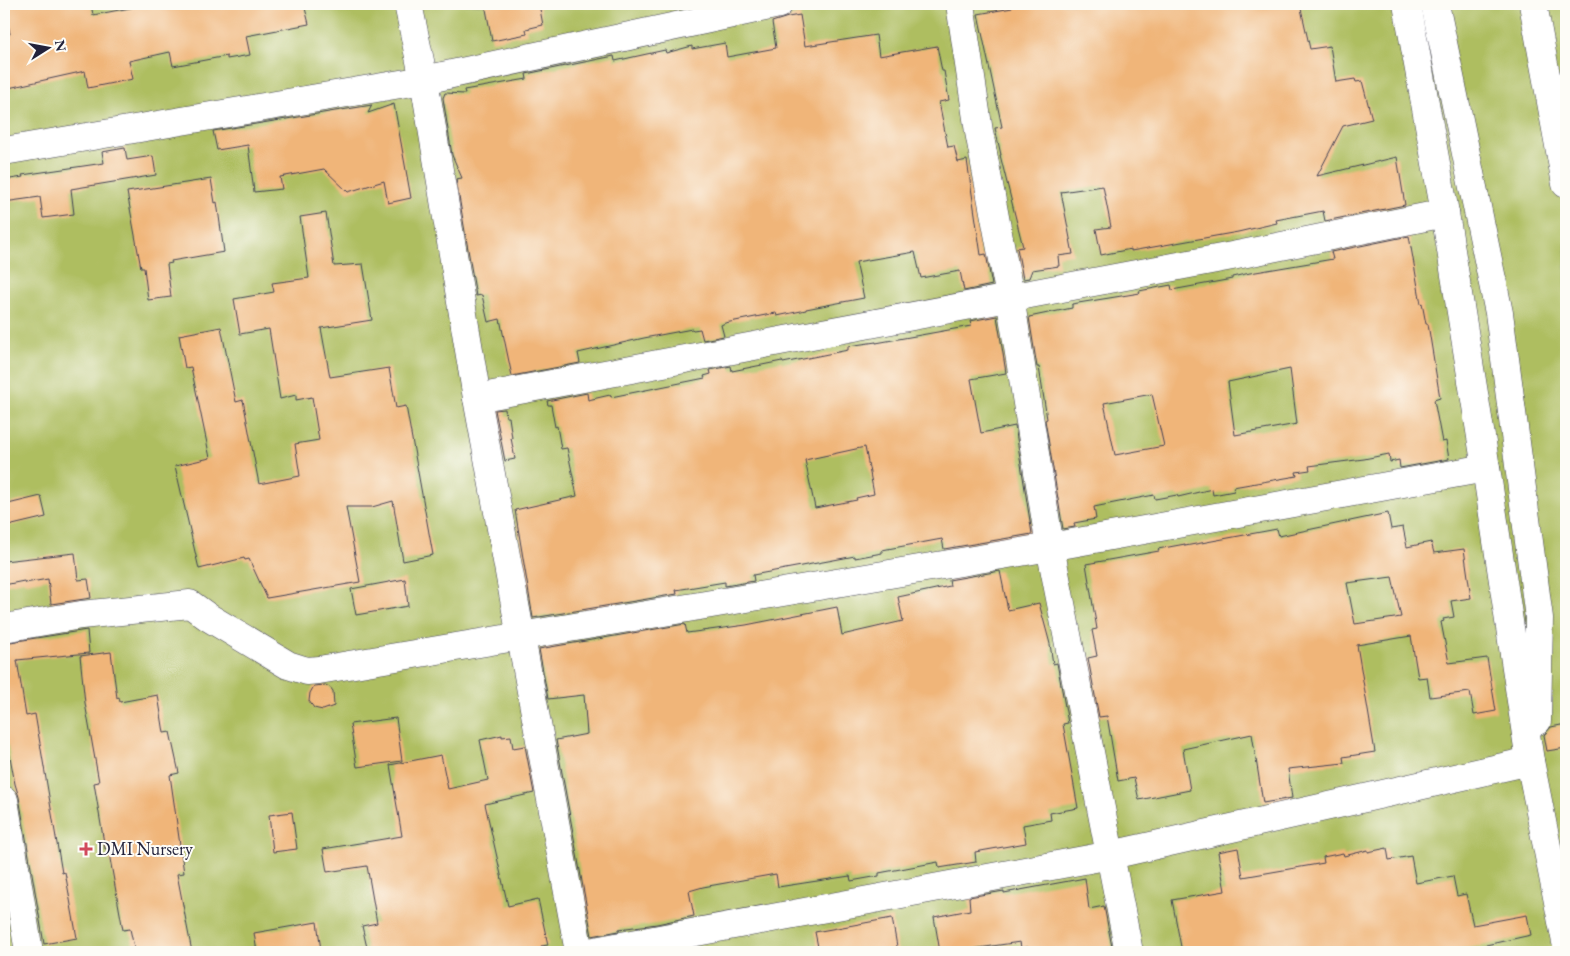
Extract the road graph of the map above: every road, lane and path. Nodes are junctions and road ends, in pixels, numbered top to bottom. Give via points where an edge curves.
1 (408, 4) edge
2 (779, 4) edge
3 (960, 4) edge
4 (1407, 4) edge
5 (1435, 4) edge
6 (1533, 4) edge
7 (424, 80) junction
8 (4, 151) edge
9 (1566, 184) edge
10 (1445, 213) junction
11 (1010, 297) junction
12 (477, 398) junction
13 (1486, 468) junction
14 (1050, 547) junction
15 (4, 628) edge
16 (521, 636) junction
17 (1530, 761) junction
18 (4, 800) edge
19 (1111, 855) junction
20 (1566, 867) edge
21 (1566, 942) edge
22 (29, 952) edge
23 (579, 952) edge
24 (589, 952) edge
25 (1129, 952) edge

1 - 7 street
2 - 7 street
3 - 11 street via 979,132
4 - 10 street
5 - 20 street via 1499,313 1539,618 1537,719
6 - 9 street
7 - 8 street
7 - 12 street
10 - 11 street
10 - 13 street
11 - 12 street
11 - 14 street
12 - 16 street
13 - 14 street
13 - 17 street
14 - 16 street
14 - 19 street
15 - 16 street via 81,615 190,604 288,665 307,671
16 - 23 street
17 - 19 street
17 - 21 street
18 - 22 street
19 - 24 street
19 - 25 street

